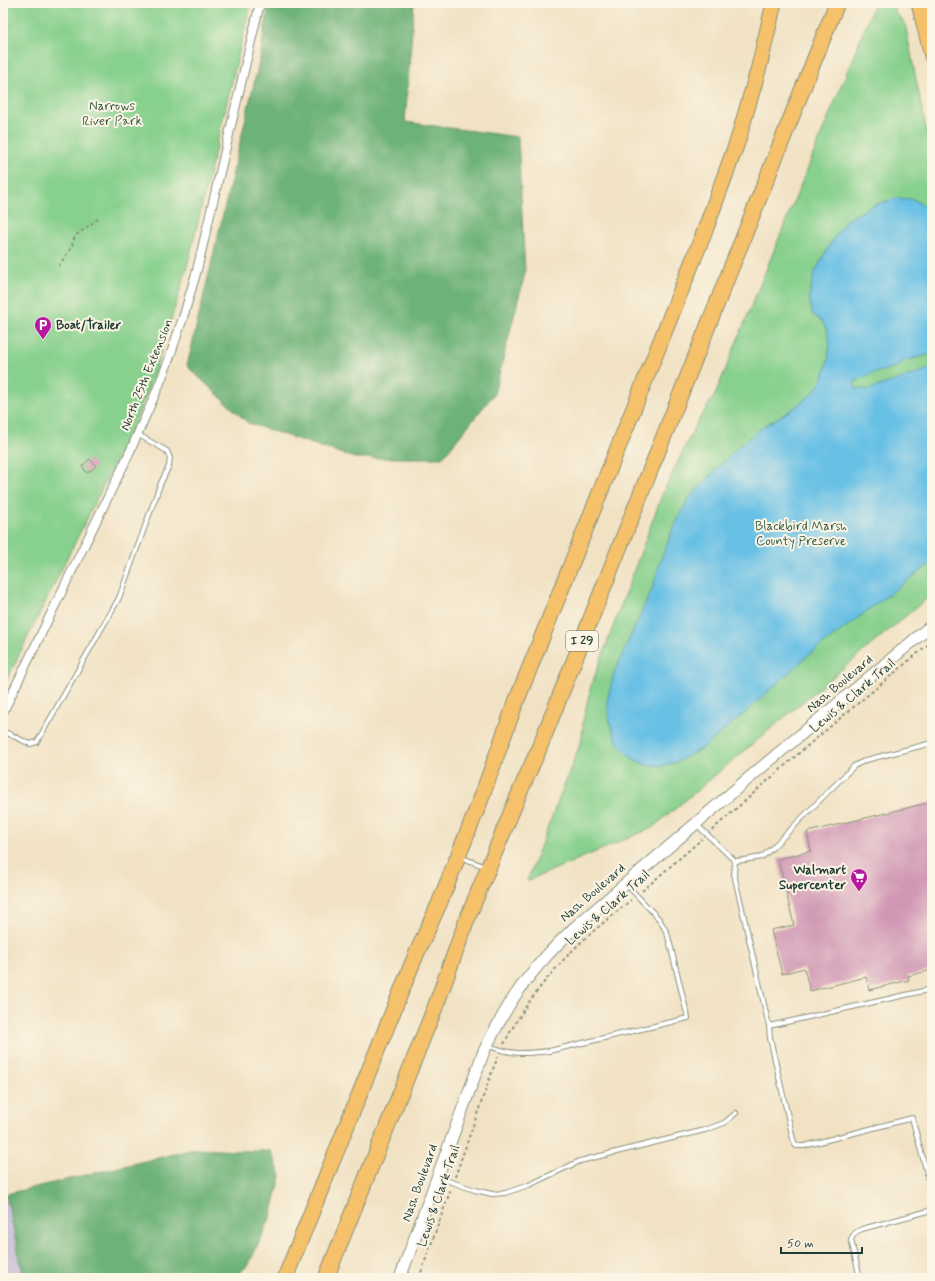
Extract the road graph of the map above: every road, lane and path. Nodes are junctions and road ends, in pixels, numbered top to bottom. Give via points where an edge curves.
1 (260, 3) edge
2 (774, 3) edge
3 (837, 3) edge
4 (919, 3) edge
5 (932, 56) edge
6 (98, 218) dead end
7 (59, 266) dead end
8 (137, 434) junction
9 (932, 625) edge
10 (932, 641) edge
11 (3, 712) edge
12 (3, 731) edge
13 (932, 743) edge
14 (696, 824) junction
15 (707, 835) junction
16 (458, 856) junction
17 (734, 861) junction
18 (488, 868) junction
19 (625, 884) junction
20 (637, 895) junction
21 (932, 989) edge
22 (769, 1026) junction
23 (487, 1045) junction
24 (501, 1051) junction
25 (736, 1113) dead end
26 (437, 1177) junction
27 (453, 1183) junction
28 (932, 1192) edge
29 (932, 1210) edge
30 (285, 1278) edge
31 (326, 1278) edge
32 (400, 1278) edge
33 (419, 1278) edge
34 (860, 1278) edge

1 - 8 street, North 25th Extension via 197,270 165,371
2 - 16 highway via 738,140 704,233 517,700
3 - 18 highway, I 29 via 538,751
4 - 5 highway
6 - 7 path via 75,236 71,248
8 - 11 street, North 25th Extension
8 - 12 lane via 167,451 170,458 119,598 37,742 30,744
9 - 14 street, Nash Boulevard
10 - 15 path, Lewis & Clark Trail
13 - 17 lane via 866,760 854,766 762,856
14 - 15 lane
14 - 19 street, Nash Boulevard
15 - 17 lane
15 - 20 path, Lewis & Clark Trail
16 - 18 lane
16 - 30 highway
17 - 22 lane via 734,874
18 - 31 highway, I 29
19 - 20 lane
19 - 23 street, Nash Boulevard via 552,949 518,991
20 - 24 path, Lewis & Clark Trail via 572,950 521,1015
20 - 24 lane via 659,920 666,933 688,1018 549,1051 527,1054
21 - 22 lane
22 - 28 lane via 796,1146 912,1118
23 - 24 lane
23 - 26 street, Nash Boulevard
24 - 27 path, Lewis & Clark Trail
25 - 27 lane via 724,1123 705,1130 580,1161 529,1185 505,1193 492,1194
26 - 27 lane
26 - 32 street, Nash Boulevard
27 - 33 path, Lewis & Clark Trail
29 - 34 lane via 856,1231 851,1240

